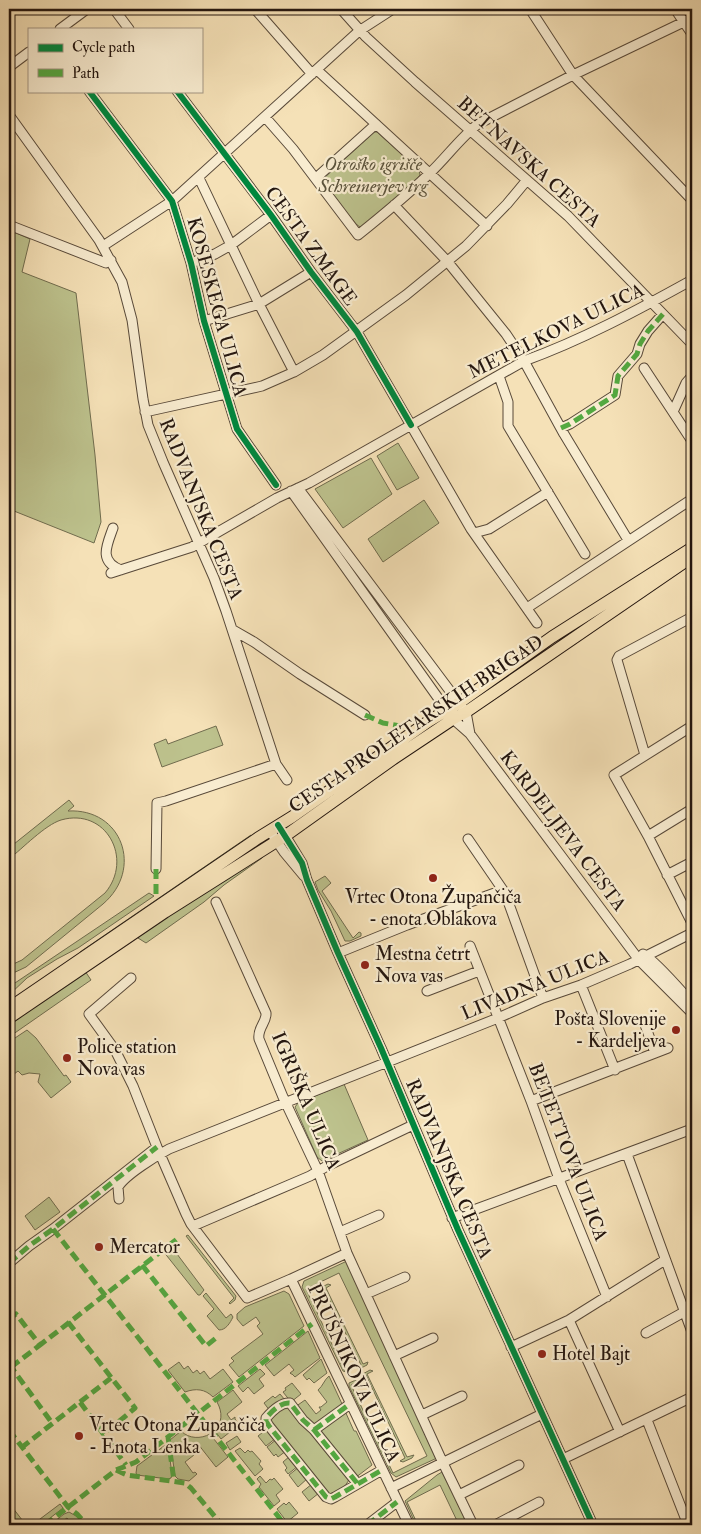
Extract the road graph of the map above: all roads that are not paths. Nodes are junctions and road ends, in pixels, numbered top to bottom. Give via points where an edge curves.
1 (87, 9) edge
2 (114, 9) edge
3 (255, 9) edge
4 (341, 9) edge
5 (393, 9) edge
6 (530, 9) edge
7 (675, 9) edge
8 (688, 20) edge
9 (61, 28) edge
10 (129, 28) edge
11 (359, 30) junction
12 (692, 34) edge
13 (28, 53) edge
14 (9, 67) edge
15 (315, 72) junction
16 (573, 75) junction
17 (91, 92) edge
18 (178, 92) edge
19 (9, 116) edge
20 (265, 117) junction
21 (376, 124) junction
22 (470, 130) junction
23 (224, 154) junction
24 (430, 173) junction
25 (199, 178) junction
26 (316, 178) junction
27 (527, 180) junction
28 (692, 200) edge
29 (172, 201) junction
30 (394, 206) junction
31 (271, 215) junction
32 (9, 225) edge
33 (487, 226) junction
34 (231, 245) junction
35 (103, 246) junction
36 (111, 260) junction
37 (447, 262) junction
38 (192, 263) junction
39 (311, 272) junction
40 (692, 280) edge
41 (652, 302) junction
42 (259, 304) junction
43 (663, 314) junction
44 (204, 321) junction
45 (357, 332) junction
46 (692, 344) edge
47 (524, 361) junction
48 (644, 368) dead end
49 (294, 372) junction
50 (499, 376) junction
51 (692, 376) edge
52 (226, 394) junction
53 (145, 412) junction
54 (673, 412) junction
55 (411, 425) junction
56 (561, 428) junction
57 (692, 441) edge
58 (276, 485) dead end
59 (295, 490) junction
60 (548, 492) junction
61 (692, 499) edge
62 (113, 528) dead end
63 (474, 533) junction
64 (628, 540) junction
65 (198, 543) junction
66 (692, 548) edge
67 (585, 554) dead end
68 (692, 557) edge
69 (121, 570) junction
70 (111, 573) dead end
71 (527, 608) junction
72 (692, 617) edge
73 (537, 623) dead end
74 (233, 630) junction
75 (463, 708) junction
76 (450, 714) junction
77 (365, 715) dead end
78 (692, 726) edge
79 (470, 734) junction
80 (645, 755) junction
81 (276, 764) junction
82 (287, 780) dead end
83 (692, 809) edge
84 (274, 828) junction
85 (648, 836) junction
86 (281, 838) junction
87 (468, 839) dead end
88 (692, 862) edge
89 (156, 869) dead end
90 (667, 875) junction
91 (503, 890) junction
92 (216, 902) dead end
93 (692, 923) edge
94 (692, 932) edge
95 (470, 946) dead end
96 (338, 953) junction
97 (643, 958) junction
98 (479, 971) junction
99 (131, 978) dead end
100 (581, 985) junction
101 (427, 991) dead end
102 (543, 998) junction
103 (692, 1003) edge
104 (9, 1008) edge
105 (692, 1013) edge
106 (9, 1018) edge
107 (498, 1018) junction
108 (644, 1022) dead end
109 (668, 1048) dead end
110 (655, 1054) junction
111 (386, 1061) junction
112 (615, 1070) junction
113 (531, 1101) junction
114 (286, 1102) junction
115 (413, 1125) junction
116 (692, 1130) edge
117 (158, 1150) junction
118 (628, 1154) junction
119 (318, 1171) junction
120 (559, 1179) junction
121 (119, 1199) dead end
122 (379, 1215) dead end
123 (452, 1218) junction
124 (192, 1225) junction
125 (340, 1232) junction
126 (347, 1253) junction
127 (666, 1260) junction
128 (9, 1263) edge
129 (405, 1277) dead end
130 (291, 1279) junction
131 (366, 1294) junction
132 (607, 1297) junction
133 (684, 1312) junction
134 (569, 1320) junction
135 (692, 1332) edge
136 (646, 1333) dead end
137 (433, 1338) dead end
138 (511, 1347) junction
139 (394, 1356) junction
140 (462, 1396) dead end
141 (692, 1398) edge
142 (350, 1404) junction
143 (542, 1414) junction
144 (422, 1415) junction
145 (647, 1420) junction
146 (314, 1430) junction
147 (620, 1432) junction
148 (563, 1459) junction
149 (443, 1463) junction
150 (520, 1465) dead end
151 (382, 1470) junction
152 (357, 1483) junction
153 (391, 1488) junction
154 (459, 1495) junction
155 (398, 1502) junction
156 (539, 1502) dead end
157 (367, 1525) edge
158 (409, 1525) edge
159 (473, 1525) edge
160 (494, 1525) edge
161 (592, 1525) edge
162 (688, 1525) edge

1 - 9 street
2 - 10 street
3 - 15 street
4 - 11 street, BETNAVSKA CESTA
5 - 11 street
6 - 16 street
7 - 8 street
8 - 12 street
8 - 16 street
11 - 15 street
11 - 22 street, BETNAVSKA CESTA
13 - 14 street
15 - 20 street
15 - 21 street
16 - 22 street
16 - 28 street
17 - 29 street, KOSESKEGA ULICA
18 - 23 street, CESTA ZMAGE
19 - 35 street, RADVANJSKA CESTA
20 - 23 street
20 - 26 street
21 - 24 street
21 - 26 street
22 - 24 street
22 - 27 street, BETNAVSKA CESTA
23 - 25 street
23 - 31 street, CESTA ZMAGE
24 - 30 street
24 - 33 street
25 - 29 street
25 - 34 street
26 - 30 street via 358,235
27 - 33 street
27 - 41 street, BETNAVSKA CESTA via 590,237
29 - 35 street
29 - 38 street, KOSESKEGA ULICA
30 - 37 street
31 - 34 street, CESTA ZMAGE
31 - 39 street, CESTA ZMAGE
32 - 36 street via 106,263
33 - 37 street
34 - 38 street, KOSESKEGA ULICA
34 - 42 street
35 - 36 street, RADVANJSKA CESTA
36 - 53 street, RADVANJSKA CESTA via 129,304
37 - 45 street
37 - 47 street
38 - 44 street, KOSESKEGA ULICA
39 - 42 street
39 - 45 street, CESTA ZMAGE
40 - 41 street, METELKOVA ULICA
41 - 43 street, BETNAVSKA CESTA
41 - 47 street, METELKOVA ULICA
42 - 44 street
42 - 49 street
43 - 46 street, BETNAVSKA CESTA
43 - 56 street via 618,376 615,395
44 - 52 street, KOSESKEGA ULICA
45 - 49 street
45 - 55 street, CESTA ZMAGE
47 - 50 street, METELKOVA ULICA
47 - 56 street
48 - 54 street
49 - 52 street via 262,386
50 - 55 street, METELKOVA ULICA
50 - 60 street via 508,402 508,426
51 - 54 street
52 - 53 street
52 - 58 street, KOSESKEGA ULICA via 237,429
53 - 65 street, RADVANJSKA CESTA via 153,439
54 - 57 street
55 - 59 street, METELKOVA ULICA
55 - 63 street, CESTA ZMAGE
56 - 64 street
59 - 65 street, METELKOVA ULICA
59 - 75 street
59 - 76 street
60 - 63 street via 489,529
60 - 67 street
61 - 64 street
62 - 69 street via 106,550 107,558 110,564
63 - 71 street, CESTA ZMAGE
64 - 71 street
65 - 69 street, METELKOVA ULICA
65 - 74 street, RADVANJSKA CESTA
66 - 75 main road, CESTA PROLETARSKIH BRIGAD via 552,637
68 - 75 main road, CESTA PROLETARSKIH BRIGAD
69 - 70 street, METELKOVA ULICA
71 - 73 street, CESTA ZMAGE
72 - 80 street via 616,660
74 - 77 street
74 - 81 street, RADVANJSKA CESTA
75 - 76 main road, CESTA PROLETARSKIH BRIGAD
75 - 79 street
76 - 79 street
76 - 84 main road, CESTA PROLETARSKIH BRIGAD
76 - 86 main road, CESTA PROLETARSKIH BRIGAD via 393,759
78 - 80 street
79 - 97 street, KARDELJEVA CESTA via 630,948
80 - 85 street via 614,775
81 - 82 street, RADVANJSKA CESTA
81 - 89 street via 157,802
83 - 85 street
84 - 86 street, RADVANJSKA CESTA
84 - 104 main road, CESTA PROLETARSKIH BRIGAD
85 - 90 street
86 - 96 street, RADVANJSKA CESTA via 302,863
86 - 106 main road, CESTA PROLETARSKIH BRIGAD
87 - 91 street
88 - 90 street
90 - 93 street
91 - 96 street
91 - 102 street
92 - 114 street, IGRIŠKA ULICA via 266,1013 259,1039
94 - 97 street, LIVADNA ULICA
95 - 98 street, BETETTOVA ULICA
96 - 111 street, RADVANJSKA CESTA
97 - 100 street, LIVADNA ULICA
97 - 103 street, KARDELJEVA CESTA
97 - 105 street, KARDELJEVA CESTA
98 - 101 street
98 - 107 street, BETETTOVA ULICA
99 - 117 street, PRUŠNIKOVA ULICA via 89,1014 115,1050
100 - 102 street, LIVADNA ULICA
100 - 112 street
102 - 107 street, LIVADNA ULICA
107 - 111 street, LIVADNA ULICA
107 - 113 street, BETETTOVA ULICA
108 - 110 street
109 - 110 street
110 - 112 street
111 - 114 street, LIVADNA ULICA
111 - 115 street, RADVANJSKA CESTA
112 - 113 street
113 - 120 street, BETETTOVA ULICA
114 - 117 street, LIVADNA ULICA
114 - 119 street, IGRIŠKA ULICA
115 - 119 street
115 - 123 street, RADVANJSKA CESTA
116 - 118 street
117 - 121 street via 120,1184
117 - 124 street, PRUŠNIKOVA ULICA
117 - 128 street
118 - 120 street
118 - 127 street
119 - 124 street
119 - 125 street, IGRIŠKA ULICA
120 - 123 street
120 - 132 street, BETETTOVA ULICA
122 - 125 street
123 - 138 street, RADVANJSKA CESTA
124 - 130 street, PRUŠNIKOVA ULICA via 247,1298
125 - 126 street, IGRIŠKA ULICA
126 - 130 street
126 - 131 street, IGRIŠKA ULICA
127 - 132 street
127 - 133 street
129 - 131 street
130 - 142 street, PRUŠNIKOVA ULICA
131 - 139 street, IGRIŠKA ULICA
132 - 134 street
133 - 135 street
133 - 136 street
134 - 138 street
134 - 147 street
137 - 139 street
138 - 143 street, RADVANJSKA CESTA
139 - 144 street, IGRIŠKA ULICA
140 - 144 street
141 - 145 street
142 - 146 street
142 - 151 street, PRUŠNIKOVA ULICA
143 - 148 street, RADVANJSKA CESTA
143 - 149 street
144 - 149 street, IGRIŠKA ULICA
145 - 147 street
145 - 162 street
146 - 152 street
146 - 152 street via 288,1402 270,1414 266,1421 326,1497 331,1499
147 - 148 street
148 - 161 street, RADVANJSKA CESTA
149 - 153 street
149 - 154 street, IGRIŠKA ULICA
150 - 154 street
151 - 152 street
151 - 153 street, PRUŠNIKOVA ULICA
153 - 155 street, PRUŠNIKOVA ULICA
154 - 159 street, IGRIŠKA ULICA
155 - 157 street
155 - 158 street, PRUŠNIKOVA ULICA
156 - 160 street

